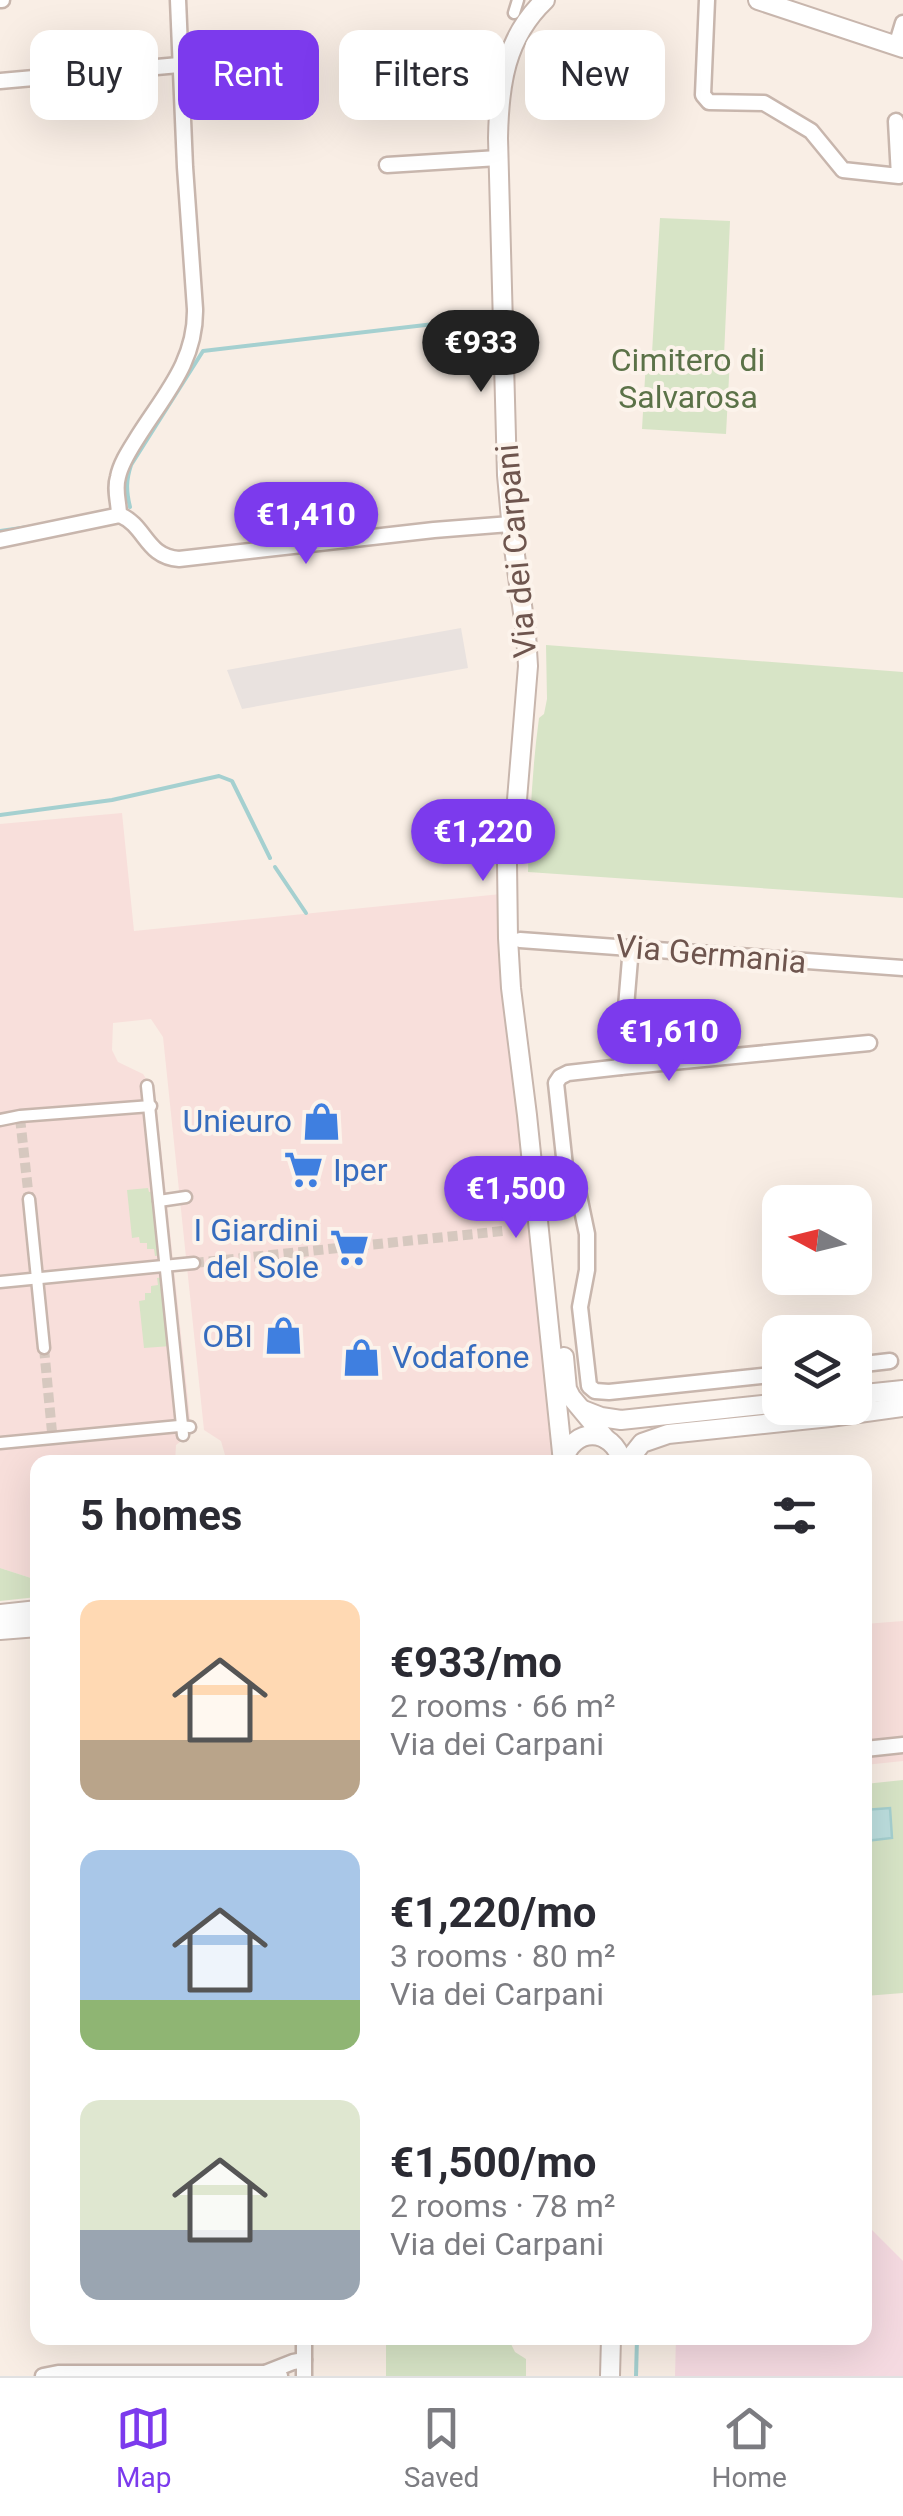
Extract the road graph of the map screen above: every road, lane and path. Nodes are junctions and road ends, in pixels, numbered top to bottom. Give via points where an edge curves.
1 (178, 0) edge
2 (518, 0) edge
3 (545, 0) edge
4 (707, 0) edge
5 (758, 0) edge
6 (514, 13) dead end
7 (903, 23) edge
8 (178, 30) edge
9 (899, 47) edge
10 (178, 65) edge
11 (0, 81) edge
12 (183, 120) edge
13 (896, 121) dead end
14 (498, 158) junction
15 (387, 165) dead end
16 (120, 515) junction
17 (511, 524) junction
18 (0, 540) edge
19 (514, 824) junction
20 (516, 945) junction
21 (630, 947) junction
22 (903, 968) edge
23 (511, 988) junction
24 (869, 1042) dead end
25 (532, 1065) junction
26 (622, 1066) junction
27 (147, 1086) dead end
28 (150, 1106) junction
29 (0, 1120) edge
30 (186, 1197) dead end
31 (29, 1199) tunnel mouth
32 (159, 1200) junction
33 (194, 1263) tunnel mouth
34 (166, 1266) junction
35 (37, 1278) junction
36 (0, 1282) edge
37 (44, 1348) tunnel mouth
38 (890, 1361) dead end
39 (872, 1363) edge
40 (762, 1376) edge
41 (903, 1390) edge
42 (872, 1393) edge
43 (762, 1405) edge
44 (577, 1406) junction
45 (903, 1409) edge
46 (622, 1420) junction
47 (598, 1435) junction
48 (0, 1443) edge
49 (562, 1455) edge
50 (566, 1455) edge
51 (620, 1455) edge
52 (631, 1455) edge
53 (30, 1611) edge
54 (0, 1614) edge
55 (30, 1627) edge
56 (0, 1630) edge
57 (903, 1745) edge
58 (872, 1748) edge
59 (611, 2345) edge
60 (622, 2345) edge
61 (304, 2368) edge
62 (259, 2374) junction
63 (112, 2375) edge
64 (43, 2376) edge
65 (280, 2376) edge
66 (610, 2376) edge
67 (621, 2376) edge

1 - 8 street
2 - 6 street
3 - 14 street, Via dei Carpani via 522,26 508,57
4 - 13 street via 704,100 764,103 811,131 849,172 899,176
5 - 9 street
7 - 9 street
10 - 11 street
12 - 16 street via 192,345 120,468
14 - 15 street
14 - 17 street, Via dei Carpani
16 - 17 street via 159,554 176,559
16 - 18 street
17 - 19 street, Via dei Carpani via 528,659
19 - 20 street, Via dei Carpani
19 - 20 street, Via dei Carpani via 507,881
20 - 21 street, Via Germania
20 - 23 street, Via dei Carpani
20 - 25 street, Via dei Carpani
21 - 22 street, Via Germania
21 - 26 street
23 - 25 street, Via dei Carpani via 518,989 524,1051
23 - 49 street, Via dei Carpani
24 - 26 street
25 - 44 street, Via dei Carpani via 566,1384
26 - 40 street via 568,1073 556,1083 565,1166 588,1234 580,1307 589,1386 609,1392
27 - 28 street
28 - 29 street
28 - 32 street
30 - 32 street
31 - 35 street
32 - 34 street
33 - 34 street
34 - 35 street
34 - 48 street via 185,1430
35 - 36 street
35 - 37 street
38 - 39 street
41 - 42 street
43 - 46 street
44 - 46 street
44 - 47 street, Via dei Carpani
45 - 52 street via 668,1434
46 - 47 street
47 - 50 street via 572,1444
47 - 51 street, Via dei Carpani
53 - 54 street
55 - 56 street
57 - 58 street
59 - 66 street
60 - 67 street
61 - 62 street
62 - 63 street
62 - 65 street
63 - 64 street

